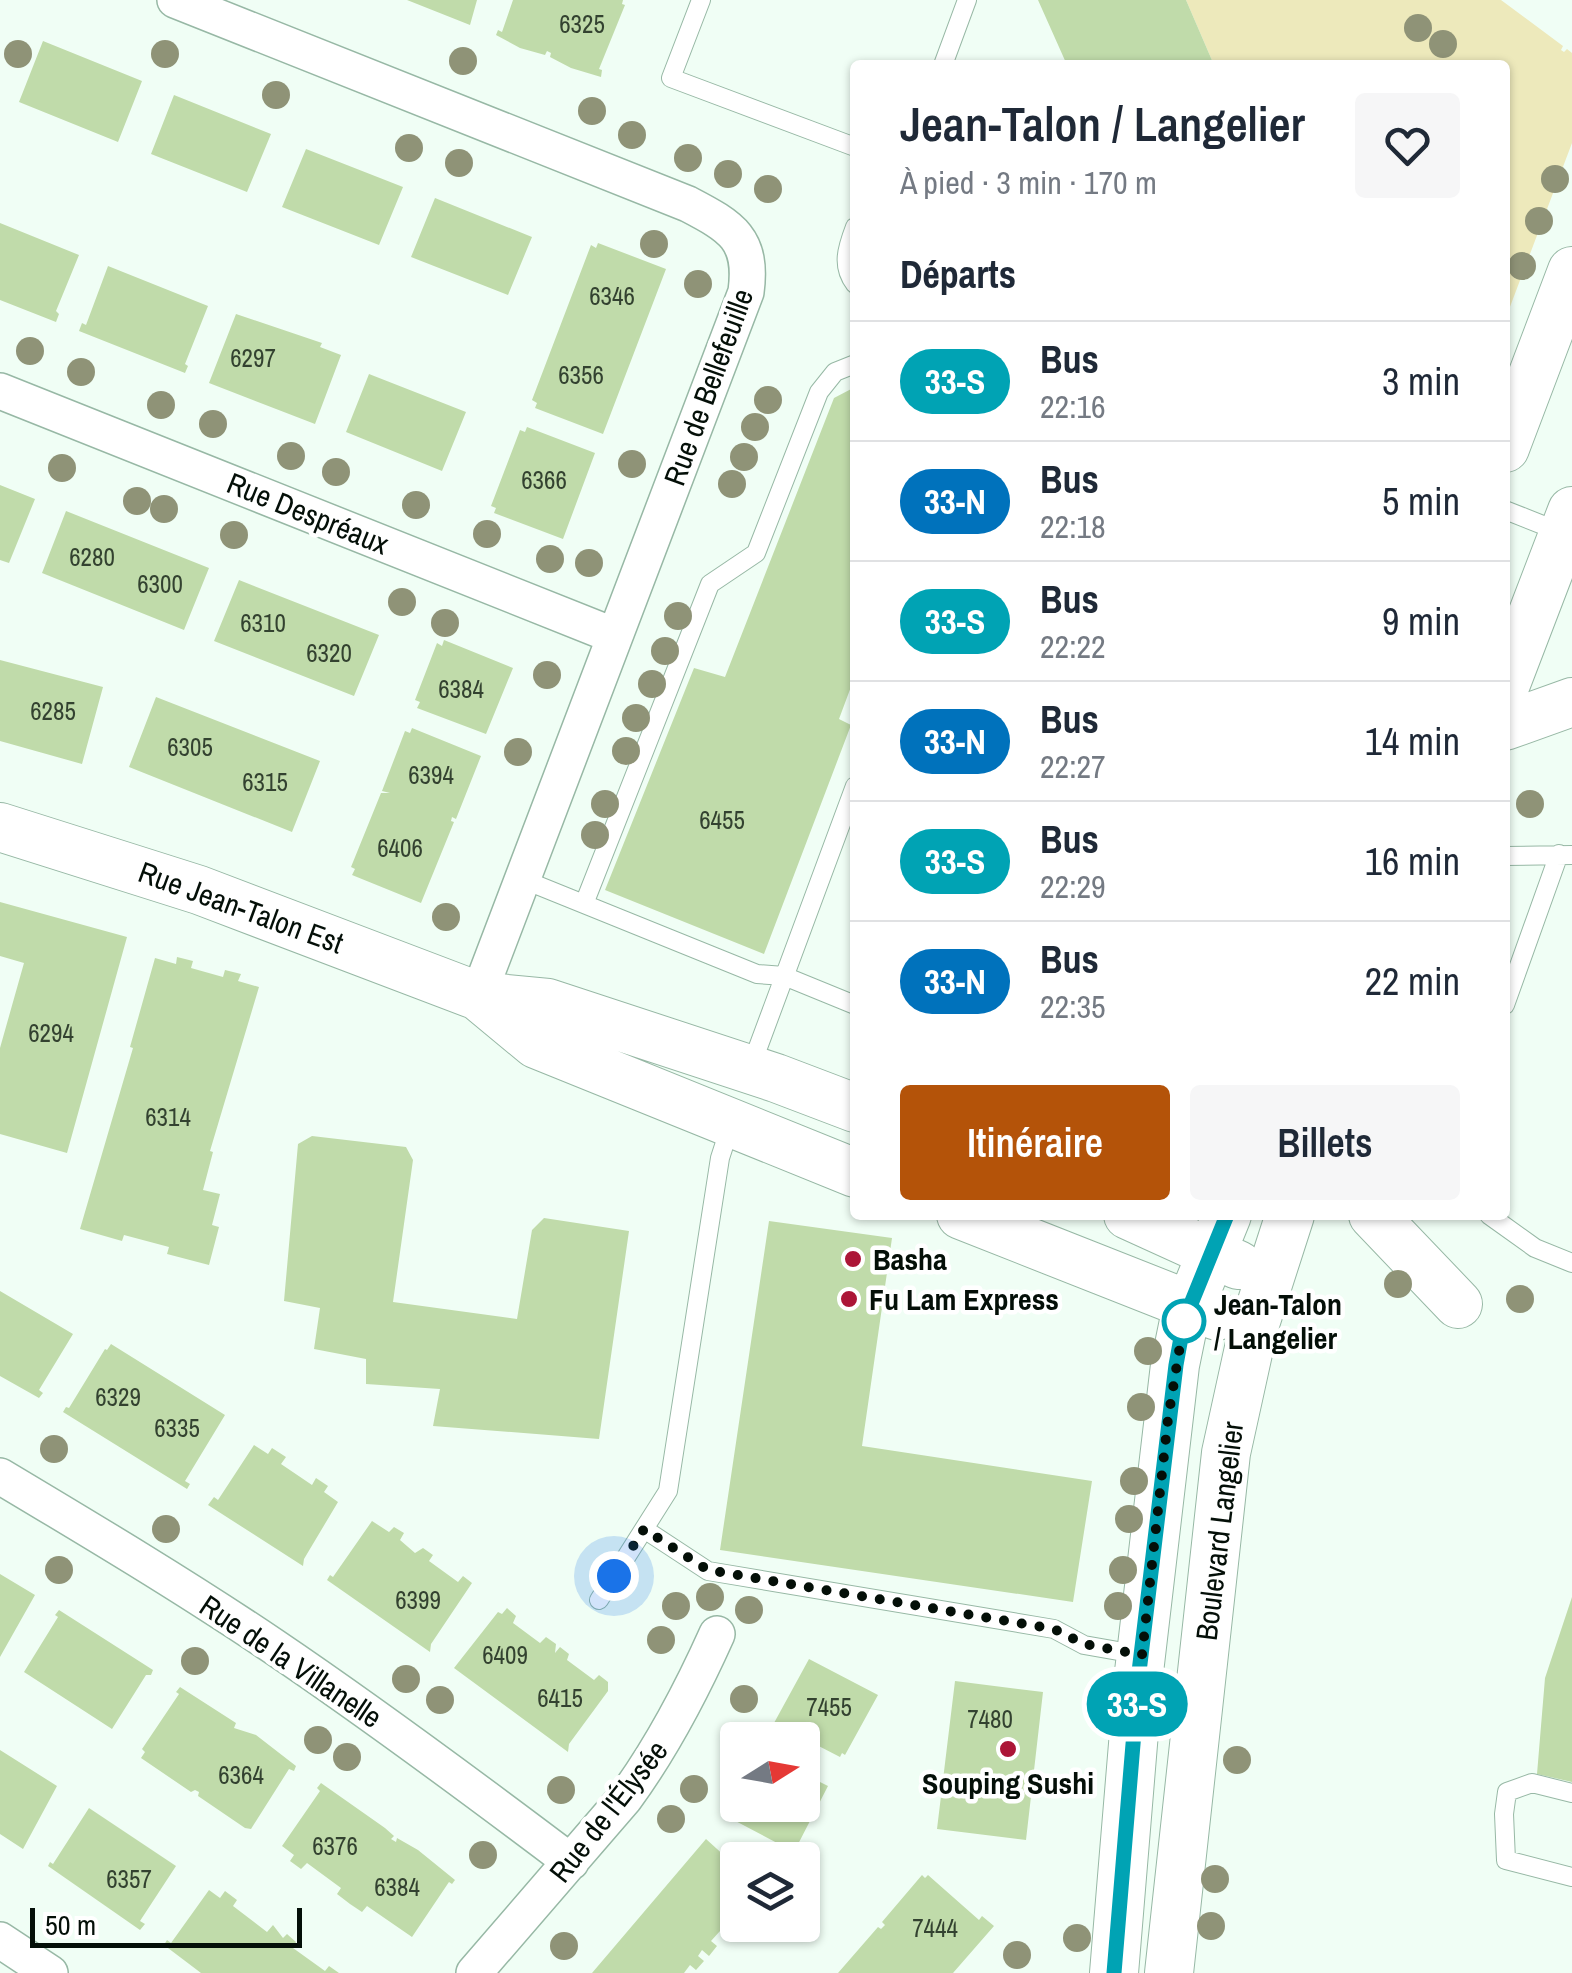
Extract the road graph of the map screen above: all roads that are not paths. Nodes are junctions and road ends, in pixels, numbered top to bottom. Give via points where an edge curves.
1 (175, 0) edge
2 (701, 0) edge
3 (967, 0) edge
4 (944, 60) edge
5 (850, 145) edge
6 (850, 244) edge
7 (1572, 271) edge
8 (850, 276) edge
9 (850, 366) edge
10 (0, 391) edge
11 (1510, 435) edge
12 (1510, 511) edge
13 (1568, 522) edge
14 (616, 636) junction
15 (1510, 673) edge
16 (1572, 702) edge
17 (1510, 724) edge
18 (850, 799) edge
19 (0, 828) edge
20 (1566, 854) edge
21 (1510, 856) edge
22 (522, 879) junction
23 (584, 904) junction
24 (784, 976) junction
25 (1510, 994) edge
26 (478, 996) junction
27 (850, 1004) edge
28 (750, 1070) junction
29 (850, 1106) edge
30 (731, 1123) junction
31 (850, 1171) edge
32 (974, 1220) edge
33 (1152, 1220) edge
34 (1288, 1220) edge
35 (1378, 1220) edge
36 (1496, 1220) edge
37 (1219, 1234) edge
38 (1572, 1263) edge
39 (1269, 1279) junction
40 (1458, 1304) dead end
41 (1190, 1305) junction
42 (1253, 1330) junction
43 (0, 1476) edge
44 (644, 1529) junction
45 (600, 1600) dead end
46 (717, 1634) dead end
47 (1142, 1655) junction
48 (1572, 1793) edge
49 (571, 1862) junction
50 (1572, 1877) edge
51 (0, 1940) edge
52 (50, 1973) edge
53 (474, 1973) edge
54 (1114, 1973) edge
55 (1169, 1973) edge

1 - 14 street, Rue de Bellefeuille via 688,204 736,234 746,253 746,292
2 - 5 lane via 671,78
3 - 4 lane
6 - 8 lane
7 - 11 main road
9 - 23 lane via 835,372 819,392 756,552 710,584
10 - 14 street, Rue Despréaux
12 - 13 lane
13 - 15 main road
14 - 22 street, Rue de Bellefeuille
16 - 17 main road
18 - 24 lane
19 - 26 main road, Rue Jean-Talon Est via 199,890
20 - 21 lane
20 - 25 lane
22 - 23 lane
22 - 26 street, Rue de Bellefeuille
23 - 24 lane via 756,974
24 - 27 lane
24 - 28 lane
26 - 28 main road, Rue Jean-Talon Est via 548,1004
26 - 30 main road, Rue Jean-Talon Est via 536,1044
28 - 29 main road, Rue Jean-Talon Est
30 - 31 main road, Rue Jean-Talon Est
30 - 44 lane via 668,1490
32 - 41 main road
33 - 37 main road
34 - 39 main road, Boulevard Langelier
35 - 40 main road
36 - 38 lane via 1534,1248
37 - 39 main road
37 - 41 main road, Boulevard Langelier
39 - 42 main road, Boulevard Langelier
41 - 42 main road
41 - 47 main road, Boulevard Langelier via 1176,1365
42 - 55 main road, Boulevard Langelier via 1224,1469
43 - 49 street, Rue de la Villanelle via 272,1646
44 - 45 lane
44 - 47 lane via 708,1570 1054,1629 1084,1644
46 - 49 street, Rue de l'Élysée via 648,1767
47 - 54 main road, Boulevard Langelier
48 - 50 lane via 1532,1783 1508,1792 1504,1814 1506,1860
49 - 53 street, Rue de l'Élysée
51 - 52 street

